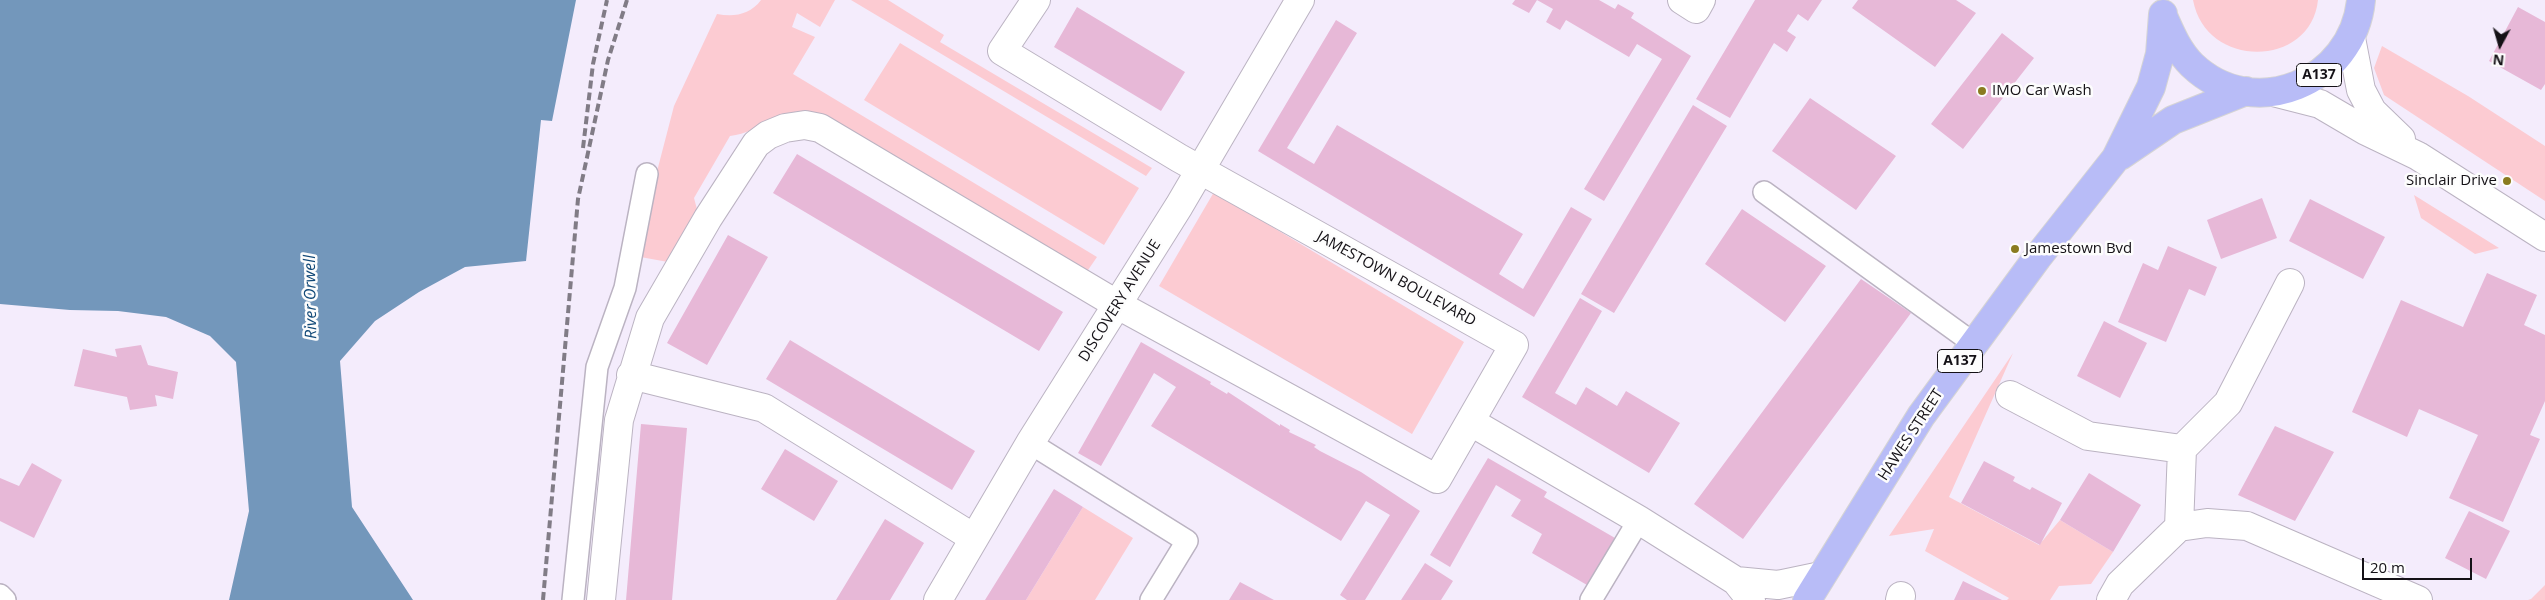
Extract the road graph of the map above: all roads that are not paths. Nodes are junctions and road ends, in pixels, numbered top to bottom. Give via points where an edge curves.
1 (1036, 0) edge
2 (1300, 0) edge
3 (1682, 0) edge
4 (1701, 0) edge
5 (2361, 0) edge
6 (2162, 7) edge
7 (2351, 38) junction
8 (2246, 91) junction
9 (2273, 92) junction
10 (2418, 156) junction
11 (2116, 158) junction
12 (1201, 170) junction
13 (646, 174) dead end
14 (1764, 192) dead end
15 (2545, 237) edge
16 (2290, 283) dead end
17 (1118, 305) junction
18 (1973, 343) junction
19 (631, 375) junction
20 (2010, 395) dead end
21 (1471, 422) junction
22 (1030, 443) junction
23 (2182, 449) junction
24 (1639, 520) junction
25 (2179, 527) junction
26 (974, 538) junction
27 (1821, 576) junction
28 (1744, 590) edge
29 (0, 595) edge
30 (5, 600) edge
31 (573, 600) edge
32 (602, 600) edge
33 (938, 600) edge
34 (1151, 600) edge
35 (1591, 600) edge
36 (1808, 600) edge
37 (2111, 600) edge
38 (2418, 600) edge

1 - 12 street via 1002,51
2 - 12 street, DISCOVERY AVENUE
3 - 4 street via 1696,9
5 - 7 main road, A137 via 2360,15
6 - 8 main road, A137 via 2174,42 2192,65 2217,83
6 - 11 main road, HAWES STREET / A137 via 2160,54 2151,88
7 - 9 main road, A137 via 2319,75 2297,86
7 - 10 street via 2360,90 2372,111
8 - 9 main road, A137
8 - 11 main road, HAWES STREET / A137 via 2173,120
9 - 10 street via 2320,104
10 - 15 street
11 - 18 main road, HAWES STREET / A137
12 - 17 street, DISCOVERY AVENUE
12 - 21 street, JAMESTOWN BOULEVARD via 1514,345
13 - 31 lane via 625,288 597,367
14 - 18 lane
16 - 23 street via 2228,403
17 - 19 street via 820,128 791,127 768,135 756,144 713,210 650,318
17 - 21 street, JAMESTOWN BOULEVARD via 1437,479
17 - 22 street, DISCOVERY AVENUE
18 - 27 main road, HAWES STREET / A137 via 1921,416
19 - 26 street via 764,408
19 - 32 street via 619,420
20 - 23 street via 2088,436
21 - 24 street
22 - 26 street, DISCOVERY AVENUE
22 - 34 lane via 1187,541
23 - 25 street
24 - 28 street
24 - 35 lane
25 - 37 street via 2120,584
25 - 38 street via 2207,523 2247,526
26 - 33 street, DISCOVERY AVENUE
27 - 28 street
27 - 36 main road, HAWES STREET / A137
29 - 30 lane

